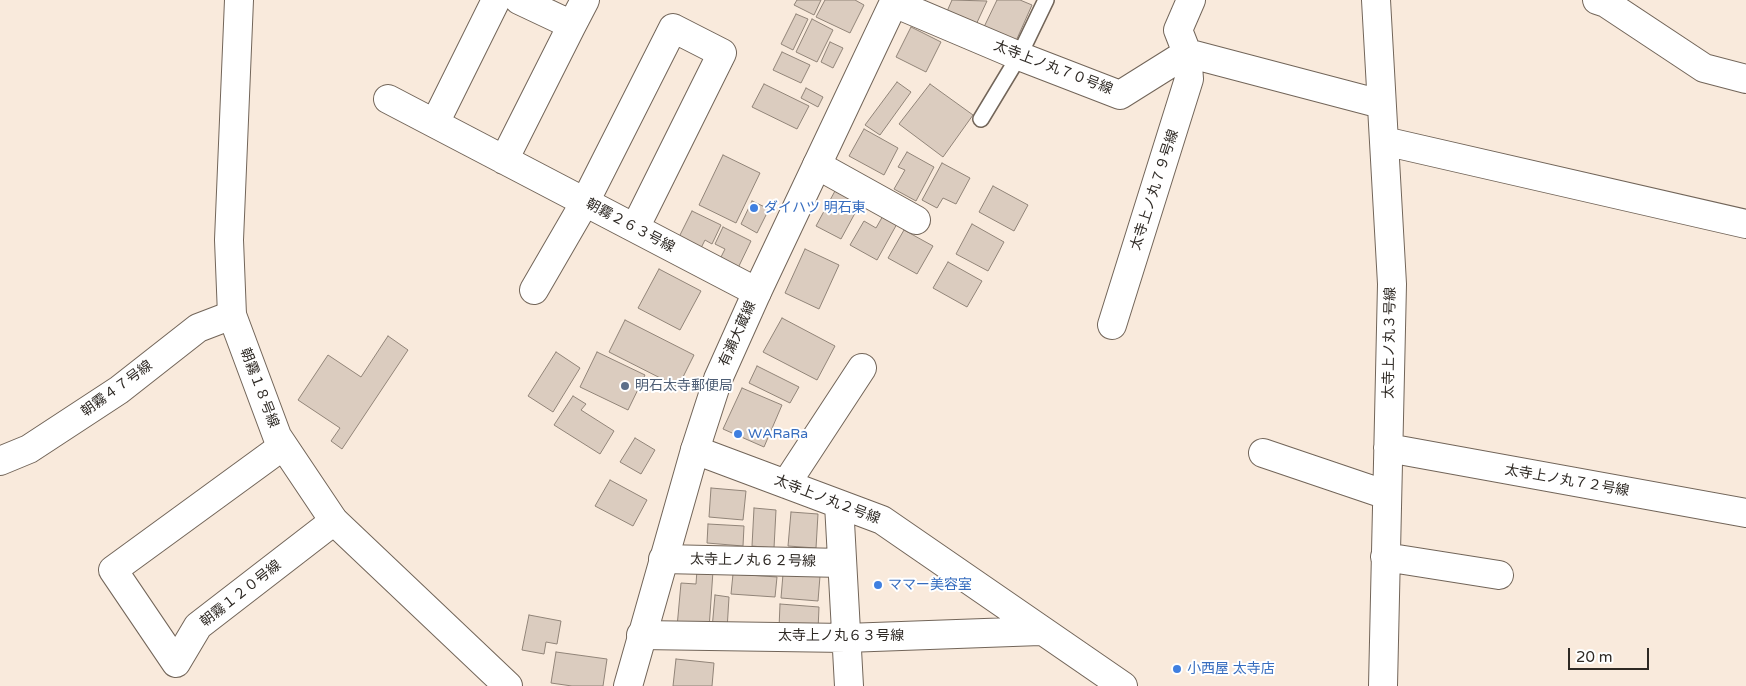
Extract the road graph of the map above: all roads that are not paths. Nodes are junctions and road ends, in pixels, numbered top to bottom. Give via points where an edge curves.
1 (239, 0) edge
2 (496, 0) edge
3 (519, 0) edge
4 (585, 0) edge
5 (1046, 0) edge
6 (1191, 0) edge
7 (1376, 0) edge
8 (1597, 0) edge
9 (895, 2) edge
10 (572, 26) junction
11 (1187, 53) junction
12 (1019, 56) junction
13 (1746, 79) edge
14 (388, 98) dead end
15 (1382, 104) junction
16 (981, 119) dead end
17 (435, 123) junction
18 (1384, 141) junction
19 (504, 160) junction
20 (817, 165) junction
21 (586, 202) junction
22 (916, 220) dead end
23 (1746, 224) edge
24 (635, 228) junction
25 (534, 290) dead end
26 (757, 292) junction
27 (232, 315) junction
28 (1112, 325) dead end
29 (862, 368) dead end
30 (283, 446) junction
31 (1388, 448) junction
32 (695, 450) junction
33 (1264, 453) dead end
34 (0, 460) edge
35 (786, 484) junction
36 (1387, 495) junction
37 (838, 504) junction
38 (1746, 513) edge
39 (334, 521) junction
40 (1385, 557) junction
41 (663, 558) junction
42 (842, 563) junction
43 (1499, 575) dead end
44 (1040, 631) junction
45 (641, 634) junction
46 (846, 638) junction
47 (508, 686) edge
48 (628, 686) edge
49 (849, 686) edge
50 (1123, 686) edge
51 (1383, 686) edge

1 - 27 street, 朝霧１８号線 via 229,240
2 - 17 street
3 - 10 street
4 - 10 street
5 - 12 lane
6 - 11 street, 太寺上ノ丸７９号線 via 1178,30
7 - 15 street, 太寺上ノ丸３号線
8 - 13 street via 1704,68
9 - 12 street, 太寺上ノ丸７０号線
9 - 20 street, 有瀬大蔵線
10 - 19 street
11 - 12 street, 太寺上ノ丸７０号線 via 1120,94
11 - 15 street
11 - 28 street, 太寺上ノ丸７９号線 via 1190,79
12 - 16 lane
14 - 17 street, 朝霧２６３号線
15 - 18 street, 太寺上ノ丸３号線
17 - 19 street, 朝霧２６３号線
18 - 23 street
18 - 31 street, 太寺上ノ丸３号線 via 1392,284
19 - 21 street, 朝霧２６３号線
20 - 22 street
20 - 26 street, 有瀬大蔵線
21 - 24 street, 朝霧２６３号線
21 - 24 street via 673,28 722,53
21 - 25 street
24 - 26 street, 朝霧２６３号線
26 - 32 street, 有瀬大蔵線 via 718,379
27 - 30 street, 朝霧１８号線
27 - 34 street, 朝霧４７号線 via 198,328 119,390 29,449
29 - 35 street
30 - 39 street, 朝霧１８号線
30 - 39 street, 朝霧１２０号線 via 113,570 176,663 198,626
31 - 36 street, 太寺上ノ丸３号線
31 - 38 street, 太寺上ノ丸７２号線
32 - 35 street, 太寺上ノ丸２号線
32 - 41 street, 有瀬大蔵線
33 - 36 street
35 - 37 street, 太寺上ノ丸２号線
36 - 40 street, 太寺上ノ丸３号線
37 - 42 street
37 - 44 street, 太寺上ノ丸２号線 via 882,520
39 - 47 street, 朝霧１８号線
40 - 43 street
40 - 51 street, 太寺上ノ丸３号線
41 - 42 street, 太寺上ノ丸６２号線
41 - 45 street, 有瀬大蔵線
42 - 46 street
44 - 46 street, 太寺上ノ丸６３号線
44 - 50 street, 太寺上ノ丸２号線
45 - 46 street, 太寺上ノ丸６３号線
45 - 48 street, 有瀬大蔵線
46 - 49 street

